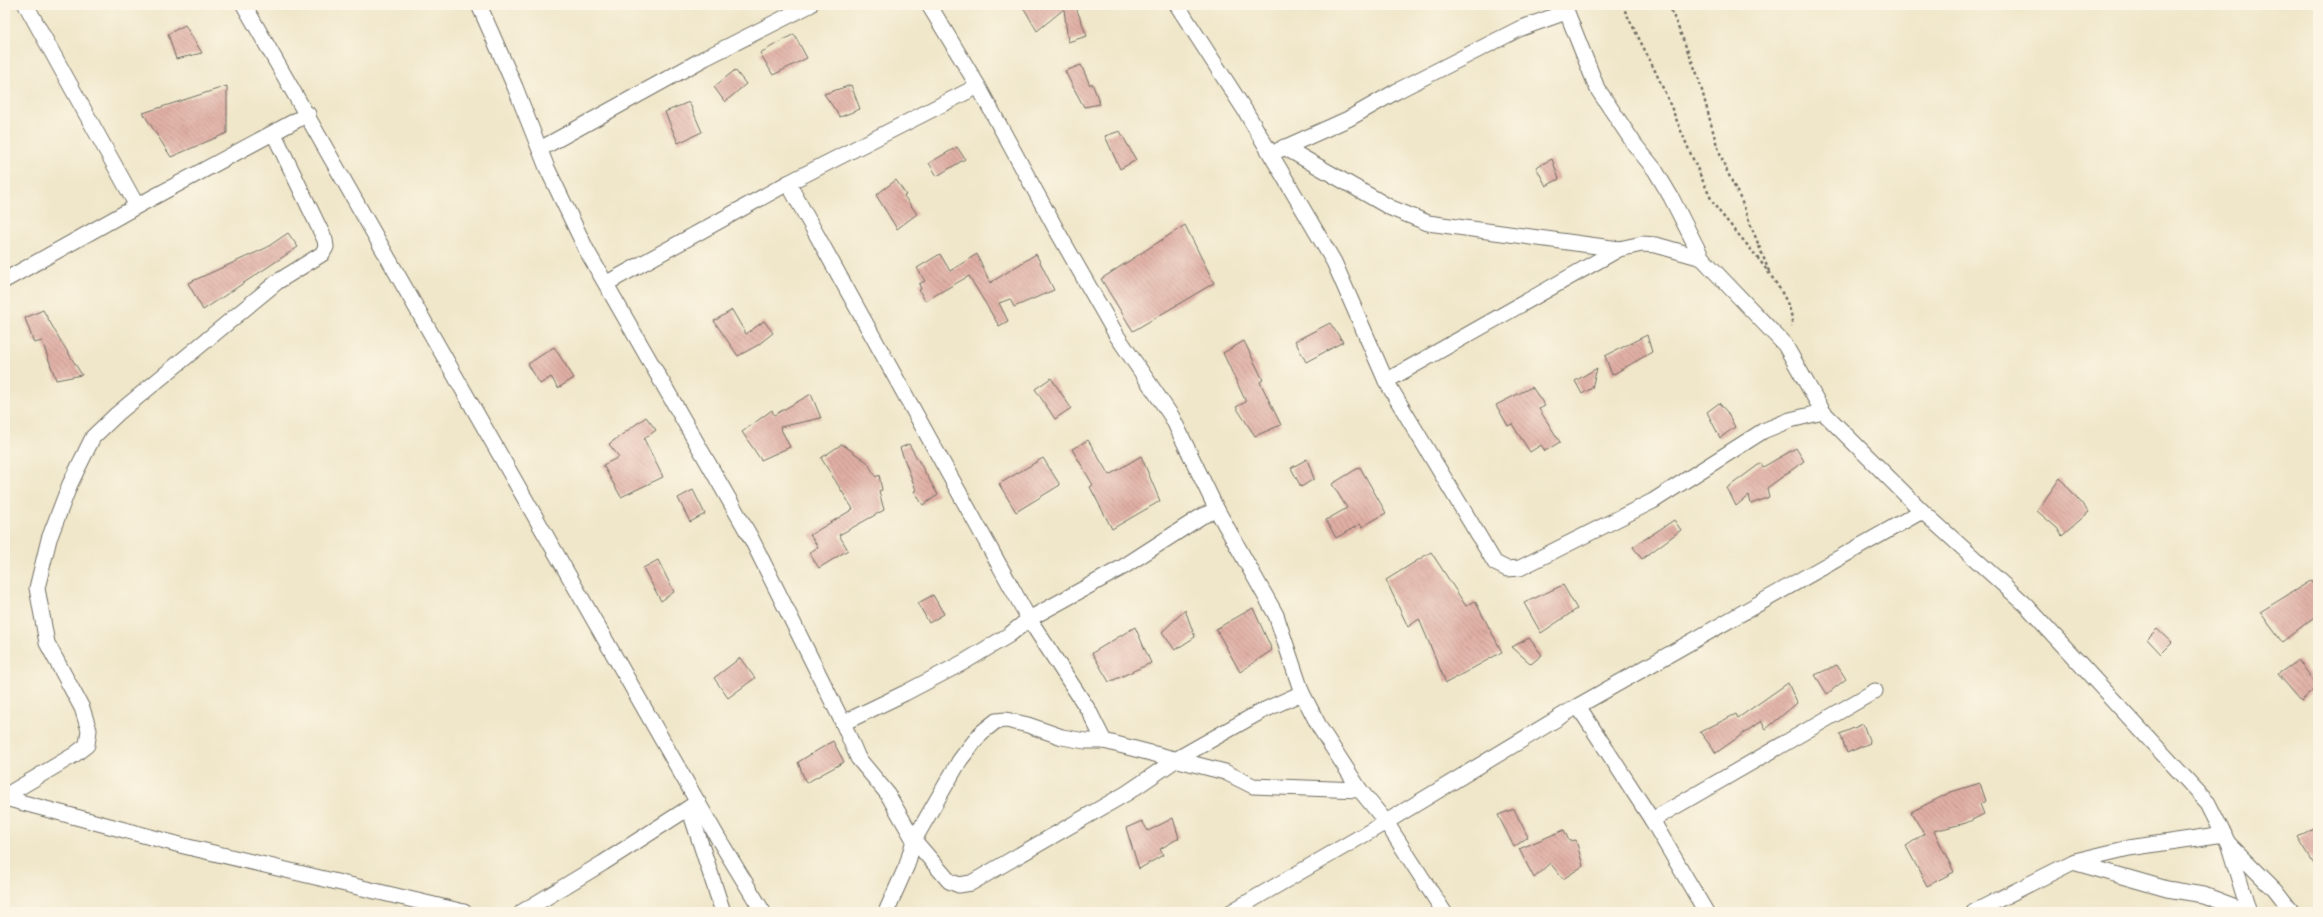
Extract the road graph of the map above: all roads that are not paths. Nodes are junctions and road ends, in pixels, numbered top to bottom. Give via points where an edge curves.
1 (26, 5) edge
2 (244, 5) edge
3 (479, 5) edge
4 (810, 5) edge
5 (929, 5) edge
6 (1177, 5) edge
7 (1565, 9) edge
8 (978, 86) junction
9 (308, 114) junction
10 (274, 134) junction
11 (1284, 148) junction
12 (540, 149) junction
13 (1269, 154) junction
14 (788, 183) junction
15 (137, 206) junction
16 (1619, 249) junction
17 (1702, 258) junction
18 (7, 278) edge
19 (607, 283) junction
20 (1386, 381) junction
21 (1823, 412) junction
22 (1217, 510) junction
23 (1922, 511) junction
24 (1029, 619) junction
25 (1875, 691) dead end
26 (1302, 693) junction
27 (1578, 706) junction
28 (843, 723) junction
29 (1104, 741) junction
30 (1178, 759) junction
31 (1360, 790) junction
32 (5, 797) edge
33 (694, 805) junction
34 (1652, 820) junction
35 (1386, 822) junction
36 (2226, 839) junction
37 (914, 840) junction
38 (2073, 862) junction
39 (464, 912) edge
40 (522, 912) edge
41 (723, 912) edge
42 (763, 912) edge
43 (886, 912) edge
44 (1231, 912) edge
45 (1444, 912) edge
46 (1706, 912) edge
47 (1974, 912) edge
48 (2249, 912) edge
49 (2292, 912) edge

1 - 15 street
2 - 9 street
3 - 12 street
4 - 12 street via 705,58
5 - 8 street
6 - 13 street via 1246,112
7 - 11 street via 1519,29 1348,119
7 - 17 street via 1597,88 1655,170
8 - 14 street
8 - 22 street via 1117,336 1172,417
9 - 10 street
9 - 33 street
10 - 15 street
10 - 32 street via 325,240 326,247 322,254 277,282 177,363 93,437 70,484 49,539 37,588 46,643 82,708 89,730 87,744 74,755
11 - 13 street
11 - 16 street via 1391,208 1428,223
12 - 19 street via 587,251
13 - 20 street via 1334,262
14 - 19 street
14 - 24 street
15 - 18 street
16 - 17 street via 1642,244 1656,245
16 - 20 street
17 - 21 street via 1785,345
19 - 28 street via 751,538
20 - 21 street via 1495,564 1507,569 1520,568 1653,501 1764,431 1790,420
21 - 23 street
22 - 24 street via 1202,516 1123,567
22 - 26 street via 1276,615
23 - 27 street
23 - 36 street via 2026,605 2208,803
24 - 28 street via 1009,635 964,662
24 - 29 street via 1089,711
25 - 34 street
26 - 30 street via 1260,712
26 - 31 street
27 - 34 street
27 - 35 street
28 - 37 street via 858,758 887,793
29 - 30 street
29 - 37 street via 1077,740 1028,725 1006,720 996,721 981,733 960,760
30 - 31 street via 1225,772 1253,786
30 - 37 street via 1127,793 971,883 959,885 948,881
31 - 35 street
32 - 39 street via 222,856
33 - 40 street
33 - 41 street
33 - 42 street
34 - 46 street
35 - 44 street
35 - 45 street
36 - 38 street via 2129,848
36 - 48 street
36 - 49 street via 2275,890
37 - 43 street via 907,865
38 - 47 street
38 - 48 street via 2167,889 2204,895

